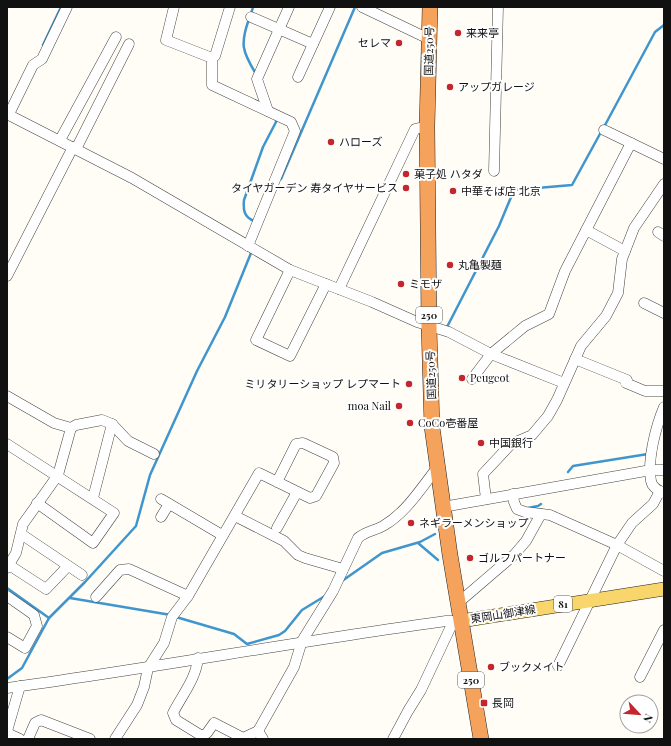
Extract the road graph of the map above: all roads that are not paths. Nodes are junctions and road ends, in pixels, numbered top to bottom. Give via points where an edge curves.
1 (67, 7) edge
2 (174, 7) edge
3 (230, 7) edge
4 (289, 7) edge
5 (330, 7) edge
6 (362, 7) edge
7 (430, 7) edge
8 (498, 7) edge
9 (251, 17) dead end
10 (279, 29) junction
11 (116, 37) dead end
12 (429, 39) junction
13 (129, 44) dead end
14 (313, 44) junction
15 (212, 58) junction
16 (298, 77) dead end
17 (8, 114) edge
18 (273, 114) junction
19 (428, 126) junction
20 (604, 130) dead end
21 (60, 140) junction
22 (630, 143) junction
23 (74, 148) junction
24 (664, 159) edge
25 (494, 171) dead end
26 (664, 184) edge
27 (586, 230) junction
28 (248, 246) junction
29 (625, 251) junction
30 (290, 270) junction
31 (7, 276) edge
32 (326, 284) junction
33 (339, 289) junction
34 (644, 303) dead end
35 (664, 313) edge
36 (429, 327) junction
37 (491, 354) junction
38 (575, 359) junction
39 (472, 379) dead end
40 (564, 383) junction
41 (664, 391) edge
42 (7, 396) edge
43 (664, 407) edge
44 (112, 424) junction
45 (71, 428) junction
46 (7, 444) edge
47 (154, 454) dead end
48 (651, 470) junction
49 (664, 470) edge
50 (432, 474) junction
51 (58, 475) junction
52 (277, 482) junction
53 (297, 492) junction
54 (662, 492) edge
55 (513, 494) junction
56 (93, 498) junction
57 (486, 499) junction
58 (37, 503) junction
59 (443, 507) junction
60 (541, 514) junction
61 (235, 516) junction
62 (161, 517) dead end
63 (277, 528) dead end
64 (21, 534) junction
65 (222, 535) junction
66 (617, 545) junction
67 (68, 566) junction
68 (8, 567) edge
69 (343, 569) junction
70 (664, 571) edge
71 (82, 575) dead end
72 (664, 589) edge
73 (7, 596) edge
74 (188, 596) junction
75 (96, 597) dead end
76 (591, 600) junction
77 (458, 603) junction
78 (457, 621) junction
79 (664, 630) edge
80 (7, 637) edge
81 (302, 641) junction
82 (198, 658) junction
83 (558, 666) dead end
84 (148, 668) junction
85 (640, 677) dead end
86 (20, 686) junction
87 (7, 688) edge
88 (7, 732) edge
89 (261, 735) edge
90 (20, 739) edge
91 (28, 739) edge
92 (90, 739) edge
93 (115, 739) edge
94 (393, 739) edge
95 (481, 739) edge

1 - 17 street via 42,59 33,65
2 - 15 street via 166,40
3 - 15 street via 215,56
4 - 10 street
5 - 14 street
6 - 12 street
7 - 12 highway, 国道250号 / 250
8 - 25 street
9 - 10 street
10 - 14 street
10 - 18 street via 258,76 263,99
11 - 21 street
12 - 19 highway, 国道250号 / 250
13 - 23 street
14 - 16 street
15 - 18 street via 212,85
17 - 21 street
18 - 28 street via 291,122 295,131
19 - 33 street via 415,129
19 - 36 highway, 国道250号 / 250
20 - 22 street
21 - 23 street
22 - 24 street
22 - 27 street
23 - 28 street via 132,178
23 - 31 street
26 - 29 street via 634,228
27 - 29 street
27 - 37 street via 565,271 548,314 525,326
28 - 30 street
29 - 38 street via 618,293 606,316 581,346
30 - 32 street
30 - 32 street via 256,340 290,356
32 - 33 street
33 - 36 street
34 - 35 street
36 - 37 street via 449,332
36 - 50 highway, 国道250号 / 250
37 - 39 street
37 - 40 street
38 - 40 street
38 - 41 street via 627,380 626,383 645,391
40 - 57 street via 558,400 532,435 511,444 483,474
42 - 45 street via 54,423
43 - 48 street via 658,421 651,454
44 - 45 street via 102,420 76,424
44 - 47 street via 128,441
44 - 56 street
45 - 51 street
46 - 51 street
48 - 49 street
48 - 54 street via 651,481 654,487
48 - 55 street
50 - 59 highway, 国道250号 / 250
50 - 69 street via 396,516 383,526 365,532 358,538
51 - 56 street
51 - 58 street
52 - 53 street
52 - 53 street via 296,444 303,443 333,457 334,463 316,496 310,498
52 - 61 street via 259,473
53 - 63 street
54 - 66 street via 632,523
55 - 57 street
55 - 60 street via 517,509
56 - 58 street via 114,513 93,542
57 - 59 street
58 - 64 street via 23,524
59 - 77 highway, 国道250号 / 250
60 - 66 street via 550,515
60 - 77 street via 526,541 514,555
61 - 65 street
61 - 69 street via 284,541 298,555
62 - 65 street via 165,502
64 - 67 street
64 - 68 street via 16,553
65 - 74 street
66 - 70 street
66 - 76 street
67 - 68 street via 46,589
67 - 71 street
69 - 81 street via 333,591
72 - 76 main road, 東岡山御津線 / 81
73 - 80 street via 34,615 37,626 25,648
74 - 75 street via 129,568 120,570
74 - 84 street via 173,615 164,643
76 - 78 main road, 東岡山御津線 / 81
76 - 83 street
77 - 78 highway, 国道250号 / 250
78 - 81 street
78 - 94 street
78 - 95 highway, 国道250号 / 250
79 - 85 street
81 - 82 street
81 - 89 street via 294,667
82 - 84 street
82 - 89 street via 194,678 173,713 176,720 202,736 207,734 214,723 243,738
84 - 86 street
84 - 93 street via 137,706
86 - 87 street
86 - 88 street
88 - 90 street
91 - 92 street via 35,723 41,720

